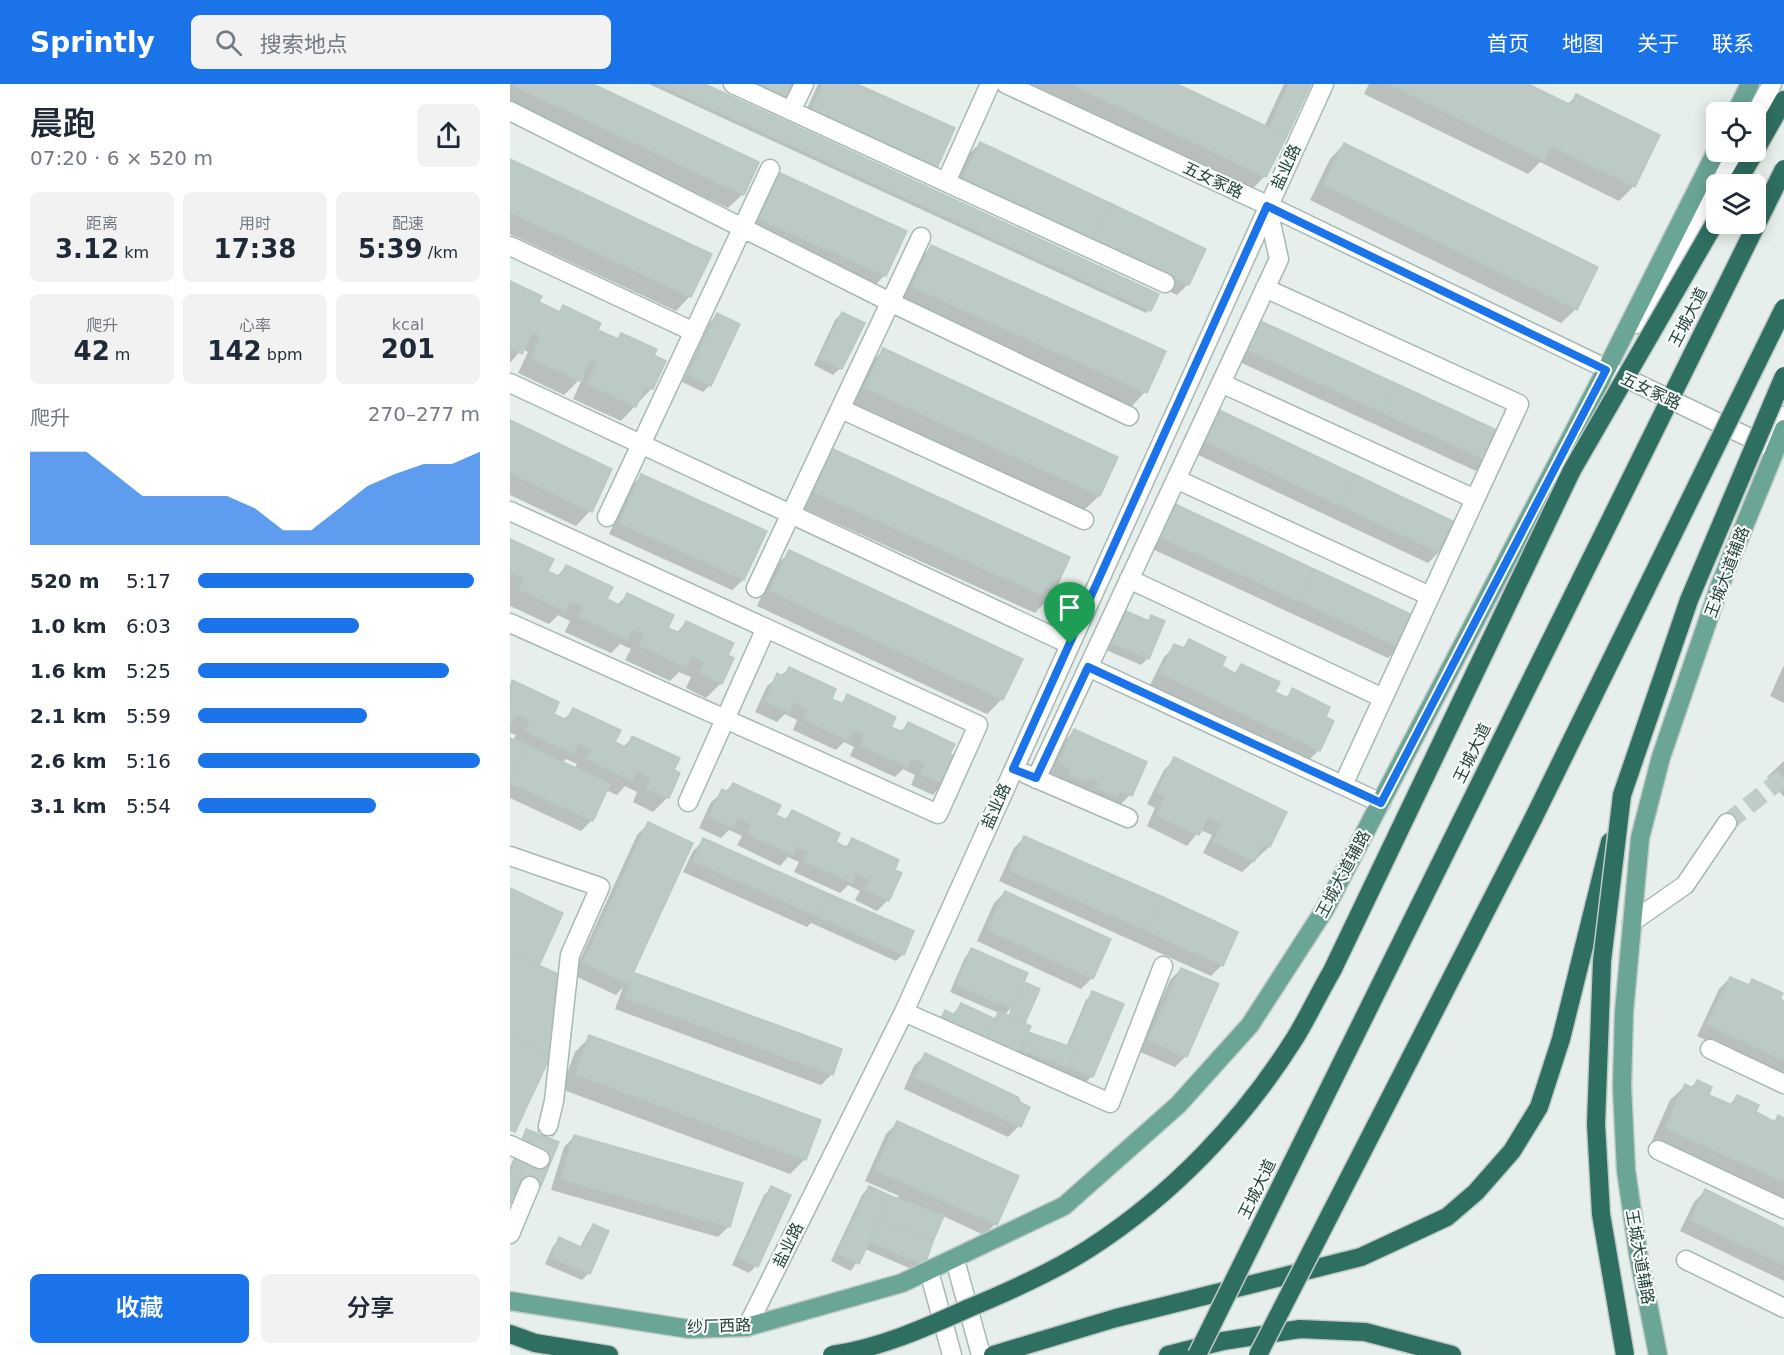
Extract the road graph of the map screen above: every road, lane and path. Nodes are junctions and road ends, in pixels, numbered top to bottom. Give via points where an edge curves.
1 (733, 84) edge
2 (804, 84) edge
3 (990, 84) edge
4 (1006, 84) edge
5 (1324, 84) edge
6 (1750, 84) edge
7 (1772, 84) edge
8 (1784, 100) edge
9 (1741, 102) edge
10 (1762, 102) edge
11 (510, 111) edge
12 (792, 111) junction
13 (1766, 132) edge
14 (1711, 162) edge
15 (770, 169) dead end
16 (1784, 169) edge
17 (946, 182) junction
18 (1267, 206) junction
19 (1706, 207) edge
20 (742, 227) junction
21 (1708, 234) edge
22 (921, 237) dead end
23 (510, 246) edge
24 (1165, 283) dead end
25 (1265, 288) junction
26 (892, 303) junction
27 (1784, 308) edge
28 (694, 332) junction
29 (1606, 370) junction
30 (1784, 376) edge
31 (510, 383) edge
32 (1221, 383) junction
33 (841, 409) junction
34 (1129, 416) dead end
35 (1784, 416) edge
36 (1784, 429) edge
37 (641, 445) junction
38 (1775, 450) junction
39 (1176, 479) junction
40 (1475, 499) junction
41 (510, 511) edge
42 (791, 514) junction
43 (608, 517) dead end
44 (1084, 520) dead end
45 (1129, 579) junction
46 (756, 588) dead end
47 (1430, 596) junction
48 (510, 623) edge
49 (766, 628) junction
50 (1070, 644) junction
51 (1088, 667) junction
52 (1383, 698) junction
53 (725, 719) junction
54 (1013, 769) junction
55 (1036, 778) junction
56 (1342, 785) junction
57 (1622, 795) junction
58 (688, 802) dead end
59 (1381, 803) junction
60 (1128, 818) dead end
61 (1726, 823) tunnel mouth
62 (510, 856) edge
63 (1632, 922) junction
64 (1163, 966) dead end
65 (904, 1012) junction
66 (1710, 1049) dead end
67 (1784, 1084) edge
68 (548, 1126) tunnel mouth
69 (510, 1145) edge
70 (1658, 1150) dead end
71 (540, 1159) dead end
72 (530, 1186) tunnel mouth
73 (1784, 1209) edge
74 (510, 1234) edge
75 (955, 1260) junction
76 (1686, 1260) dead end
77 (929, 1271) junction
78 (510, 1301) edge
79 (1784, 1308) edge
80 (747, 1327) junction
81 (510, 1334) edge
82 (609, 1355) edge
83 (832, 1355) edge
84 (952, 1355) edge
85 (981, 1355) edge
86 (993, 1355) edge
87 (1168, 1355) edge
88 (1197, 1355) edge
89 (1258, 1355) edge
90 (1452, 1355) edge
91 (1625, 1355) edge
92 (1658, 1355) edge

1 - 12 street
2 - 12 street
3 - 17 street
4 - 18 street, 五女冢路
5 - 18 street, 盐业路
6 - 9 main road
7 - 10 street
8 - 13 highway
11 - 20 street
12 - 17 street
14 - 29 main road, 王城大道辅路
15 - 20 street
16 - 88 highway, 王城大道, bridge
17 - 24 street
18 - 25 street via 1279,259
18 - 29 street, 五女冢路
18 - 50 street, 盐业路
19 - 29 street via 1677,262
20 - 26 street
20 - 28 street
21 - 83 highway, bridge via 1572,470 1332,971 1295,1038 1215,1144 1156,1200 1090,1248 1012,1290 904,1336
22 - 26 street
23 - 28 street
25 - 32 street
25 - 40 street via 1519,404
26 - 33 street
26 - 34 street
27 - 89 highway, bridge via 1533,819
28 - 37 street
29 - 38 street, 五女冢路
29 - 59 main road, 王城大道辅路
30 - 57 highway, bridge via 1689,600
31 - 37 street
32 - 39 street
32 - 40 street
33 - 42 street
33 - 44 street
35 - 38 street
36 - 38 main road, 王城大道辅路
37 - 42 street
37 - 43 street
38 - 63 main road, 王城大道辅路 via 1720,585 1661,757 1640,838
39 - 45 street
39 - 47 street
40 - 47 street
41 - 49 street
42 - 46 street
42 - 50 street
45 - 51 street
45 - 52 street
47 - 52 street
48 - 53 street
49 - 53 street
49 - 53 street via 978,725 938,814
50 - 54 street, 盐业路
51 - 55 street
51 - 56 street
52 - 56 street
53 - 58 street
54 - 55 street
54 - 65 street, 盐业路
55 - 60 street
56 - 59 street
57 - 86 highway, bridge via 1561,1039 1539,1107 1512,1151 1476,1192 1447,1217 1362,1257 1116,1318
57 - 91 highway, bridge via 1602,961 1596,1124 1601,1214
59 - 75 main road, 王城大道辅路 via 1326,909 1250,1025 1178,1106 1064,1206
61 - 63 street via 1685,885
62 - 68 street via 600,887 570,955
63 - 92 main road, 王城大道辅路 via 1622,1087 1626,1170
64 - 65 street via 1110,1103
65 - 80 street, 盐业路
66 - 67 street
69 - 71 street
70 - 73 street
72 - 74 street
75 - 77 main road, 纱厂西路
75 - 85 street
76 - 79 street
77 - 80 main road, 纱厂西路 via 902,1283
77 - 84 street
78 - 80 main road, 纱厂西路 via 689,1329
81 - 82 highway via 535,1343
87 - 90 highway, bridge via 1223,1341 1300,1329 1365,1332

